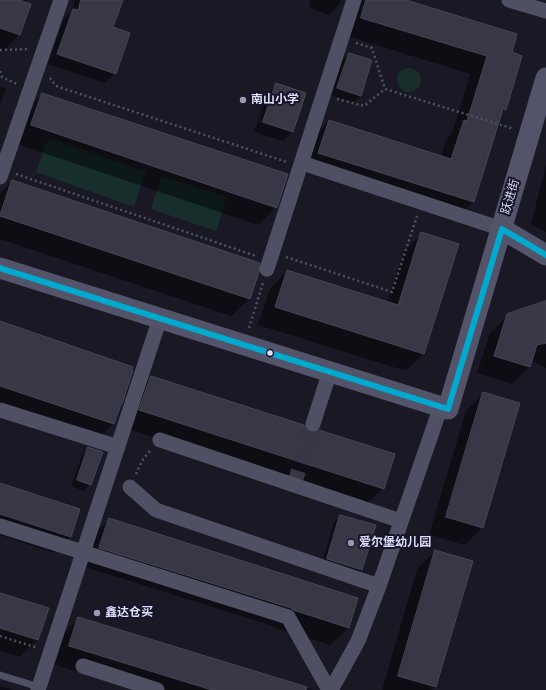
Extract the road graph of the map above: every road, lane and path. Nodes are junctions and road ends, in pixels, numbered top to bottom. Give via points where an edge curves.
1 (61, 0) edge
2 (354, 0) edge
3 (510, 0) edge
4 (546, 11) edge
5 (342, 38) junction
6 (0, 50) edge
7 (42, 56) junction
8 (0, 71) edge
9 (546, 78) edge
10 (385, 89) junction
11 (30, 90) junction
12 (323, 95) junction
13 (542, 105) edge
14 (530, 134) junction
15 (4, 150) edge
16 (301, 165) junction
17 (1, 173) edge
18 (421, 202) junction
19 (502, 229) junction
20 (546, 255) edge
21 (270, 261) junction
22 (0, 268) edge
23 (160, 318) junction
24 (243, 344) junction
25 (330, 371) junction
26 (445, 407) junction
27 (0, 410) edge
28 (313, 424) tunnel mouth
29 (160, 440) joint
30 (118, 447) junction
31 (130, 487) joint
32 (401, 521) junction
33 (0, 526) edge
34 (83, 553) junction
35 (379, 586) junction
36 (0, 636) edge
37 (28, 645) dead end
38 (83, 666) dead end
39 (0, 675) edge
40 (39, 689) edge
41 (157, 690) edge
42 (330, 690) edge

1 - 7 street
2 - 5 street
3 - 4 street
5 - 10 path via 372,48
5 - 12 street
6 - 7 path
7 - 11 street
7 - 16 path via 56,86
8 - 11 path via 2,77
9 - 13 street, 跃进街
10 - 12 path via 364,106
10 - 14 path
11 - 15 street
12 - 16 street
13 - 14 street, 跃进街
14 - 19 street, 跃进街
15 - 17 street
16 - 18 street
16 - 21 street
17 - 21 path
18 - 19 street
18 - 21 path via 392,292
19 - 20 street
19 - 26 street, 跃进街
21 - 24 path
22 - 23 street
23 - 24 street
23 - 30 street
24 - 25 street
25 - 26 street
25 - 28 street
26 - 32 street
27 - 30 street
29 - 31 path via 143,459
29 - 32 street
30 - 34 street
31 - 35 street via 156,510
32 - 35 street
33 - 34 street
34 - 40 street
34 - 42 street via 288,617
35 - 42 street via 358,641
36 - 37 path
38 - 41 street
39 - 40 lane

